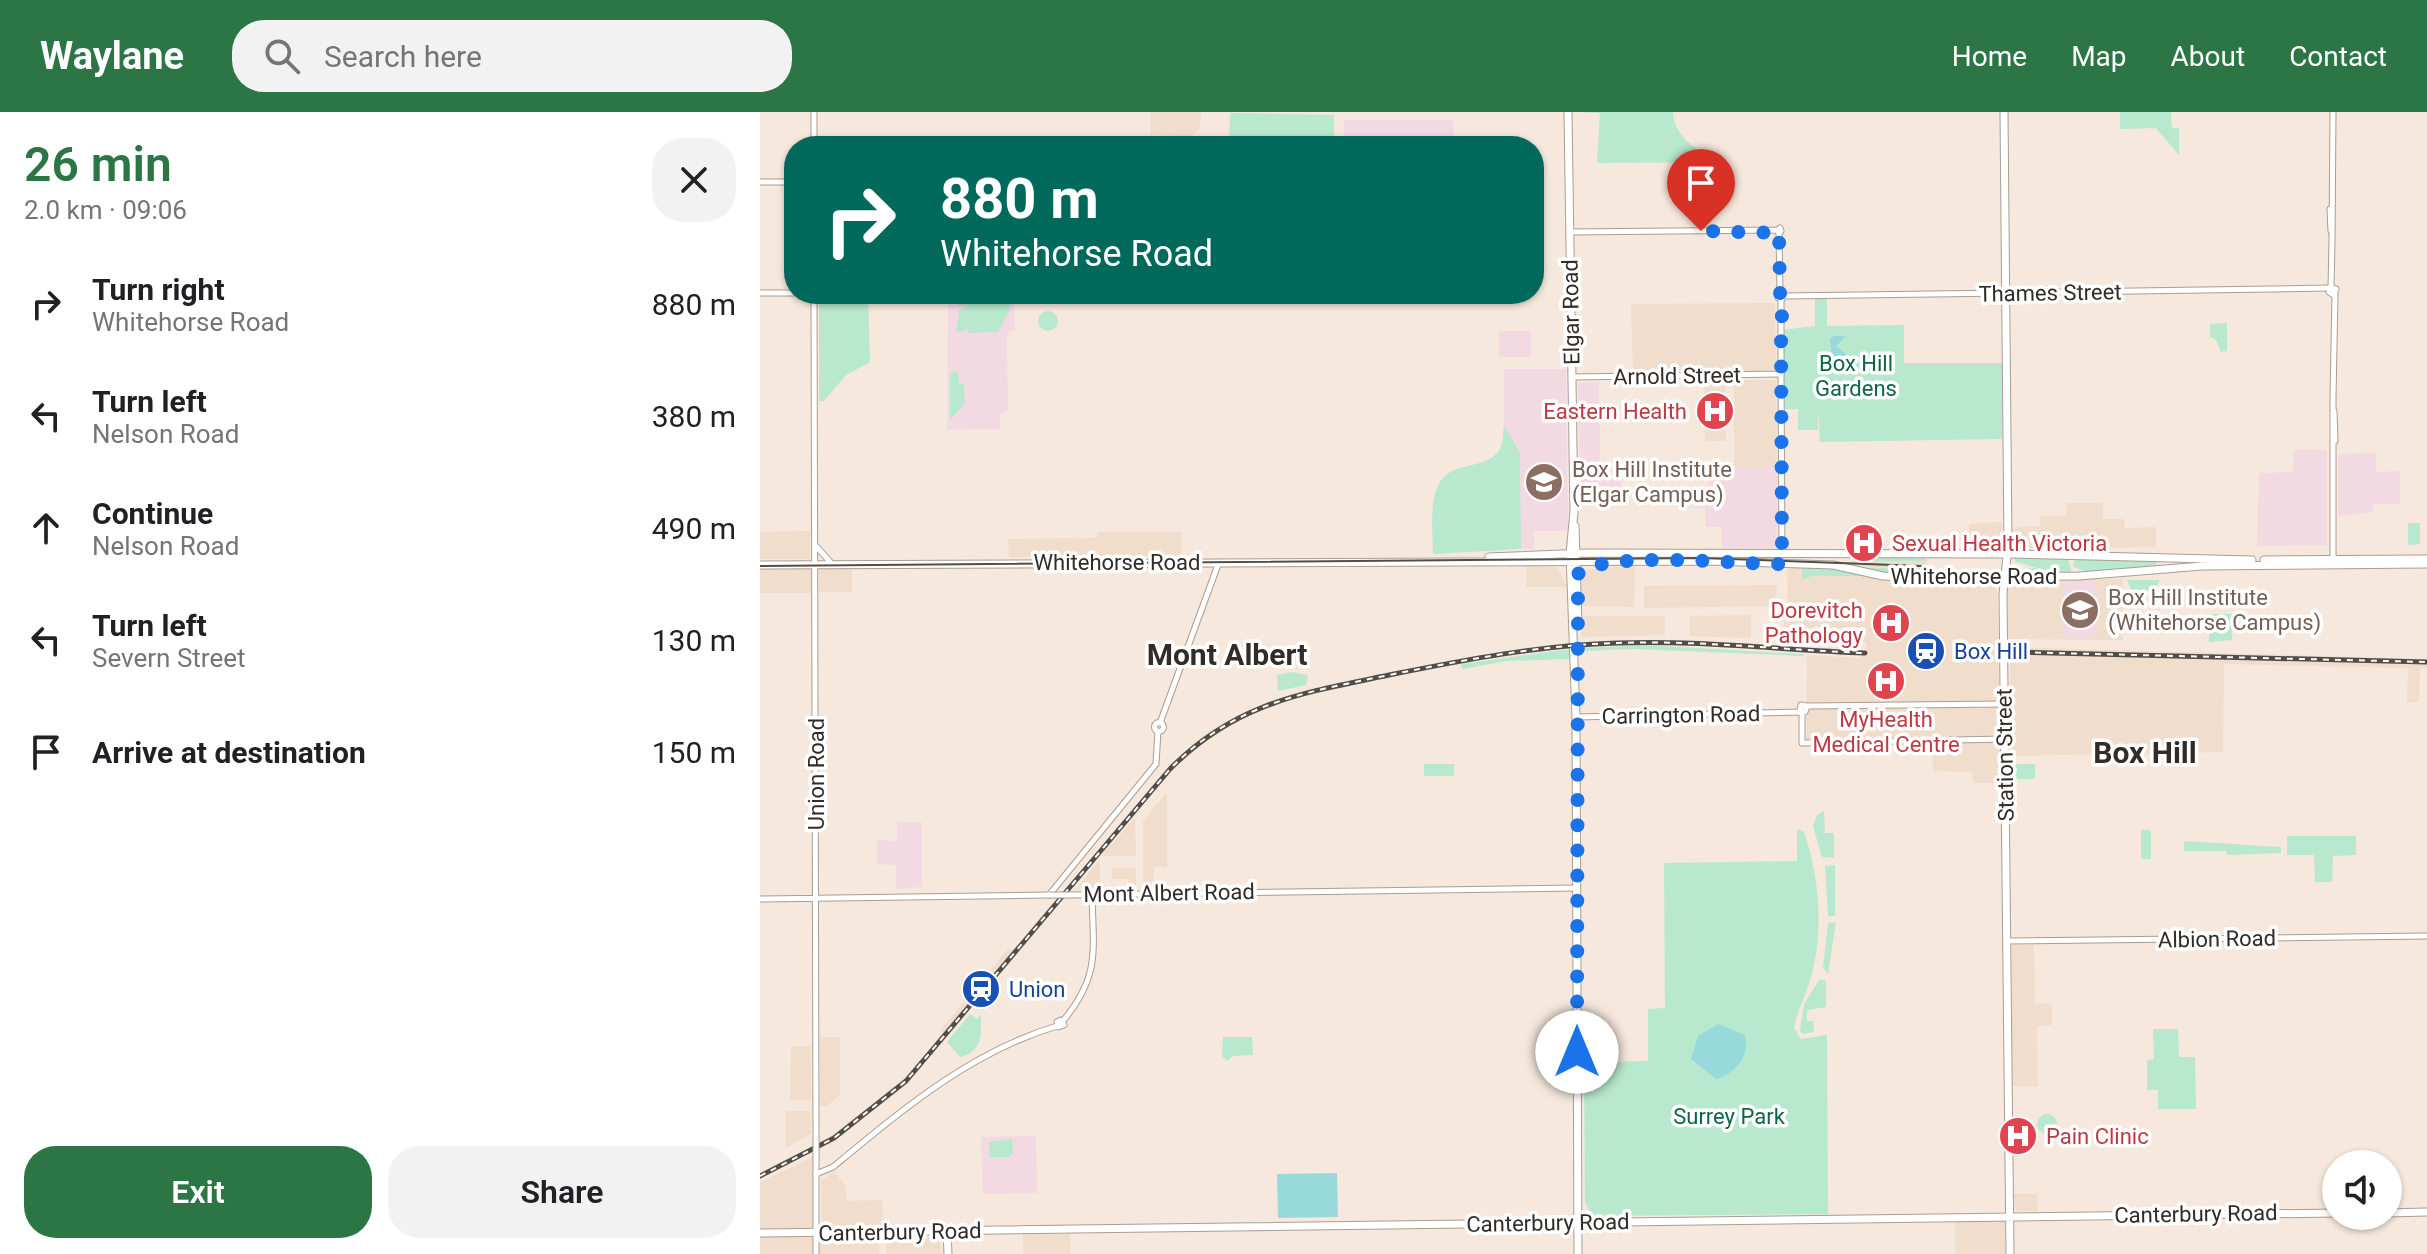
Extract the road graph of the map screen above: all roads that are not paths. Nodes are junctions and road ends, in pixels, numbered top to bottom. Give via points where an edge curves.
1 (814, 112) edge
2 (1568, 112) edge
3 (2004, 112) edge
4 (2331, 112) edge
5 (814, 136) edge
6 (760, 182) edge
7 (784, 182) edge
8 (1570, 232) junction
9 (2332, 291) junction
10 (760, 293) edge
11 (784, 293) edge
12 (2006, 293) junction
13 (1782, 296) junction
14 (814, 304) edge
15 (1781, 374) junction
16 (1572, 377) junction
17 (1573, 541) junction
18 (815, 545) junction
19 (1588, 553) junction
20 (1546, 554) junction
21 (1574, 554) junction
22 (1782, 554) junction
23 (2007, 554) junction
24 (2158, 558) junction
25 (1475, 559) junction
26 (1220, 561) junction
27 (2427, 561) edge
28 (2333, 562) junction
29 (1599, 563) junction
30 (816, 564) junction
31 (832, 564) junction
32 (1562, 564) junction
33 (1575, 564) junction
34 (1782, 564) junction
35 (760, 565) edge
36 (2161, 569) junction
37 (1578, 574) junction
38 (2003, 576) junction
39 (1572, 582) junction
40 (1575, 663) junction
41 (2004, 704) junction
42 (1802, 709) junction
43 (1576, 717) junction
44 (2005, 739) junction
45 (1577, 888) junction
46 (1092, 894) junction
47 (1049, 895) junction
48 (816, 898) junction
49 (760, 899) edge
50 (2427, 936) edge
51 (2006, 941) junction
52 (816, 1174) junction
53 (1576, 1196) junction
54 (2427, 1212) edge
55 (2322, 1213) edge
56 (2402, 1213) edge
57 (2009, 1216) junction
58 (1576, 1222) junction
59 (1594, 1222) junction
60 (947, 1231) junction
61 (760, 1233) edge
62 (816, 1233) junction
63 (816, 1254) edge
64 (948, 1254) edge
65 (1578, 1254) edge
66 (2010, 1254) edge

1 - 5 main road
2 - 8 main road, Elgar Road
3 - 12 main road, Station Street
4 - 9 main road
6 - 7 main road
8 - 13 main road via 1778,231
8 - 16 main road, Elgar Road
9 - 12 main road, Thames Street
9 - 28 main road
10 - 11 main road
12 - 13 main road, Thames Street
12 - 23 main road, Station Street
13 - 15 main road
14 - 18 main road, Union Road
15 - 16 main road, Arnold Street
15 - 22 main road
16 - 17 main road, Elgar Road
17 - 19 main road
17 - 20 main road
17 - 21 main road, Elgar Road
18 - 30 main road, Union Road
18 - 31 main road
19 - 21 main road, Whitehorse Road
19 - 22 main road, Whitehorse Road
20 - 21 main road, Whitehorse Road
20 - 25 main road, Whitehorse Road
21 - 33 main road, Elgar Road
22 - 23 main road, Whitehorse Road
22 - 34 main road
23 - 24 main road, Whitehorse Road
23 - 38 main road, Station Street
24 - 28 main road, Whitehorse Road
24 - 36 main road
25 - 26 main road, Whitehorse Road
25 - 32 main road, Whitehorse Road
26 - 31 main road, Whitehorse Road
26 - 47 main road via 1155,725 1156,764
27 - 28 main road, Whitehorse Road
28 - 36 main road, Whitehorse Road
29 - 33 main road, Whitehorse Road
29 - 34 main road, Whitehorse Road
29 - 37 main road
30 - 31 main road, Whitehorse Road
30 - 35 main road, Whitehorse Road
30 - 48 main road, Union Road
32 - 33 main road, Whitehorse Road
32 - 39 main road
33 - 37 main road, Elgar Road
33 - 39 main road, Elgar Road
34 - 38 main road, Whitehorse Road via 1839,566 1890,577
36 - 38 main road, Whitehorse Road
37 - 40 main road, Elgar Road
38 - 41 main road, Station Street
39 - 40 main road, Elgar Road
40 - 43 main road, Elgar Road
41 - 42 main road, Carrington Road
41 - 44 main road, Station Street
42 - 43 main road, Carrington Road
42 - 44 main road via 1802,743
43 - 45 main road, Elgar Road
44 - 51 main road, Station Street
45 - 46 main road, Mont Albert Road
45 - 53 main road, Elgar Road
46 - 47 main road, Mont Albert Road, bridge
46 - 52 main road via 1093,968 1083,997 1063,1021 960,1068 833,1167
47 - 48 main road, Mont Albert Road
48 - 49 main road, Mont Albert Road
48 - 52 main road, Union Road, bridge
50 - 51 main road, Albion Road
51 - 57 main road, Station Street
52 - 62 main road, Union Road
53 - 58 main road, Elgar Road
53 - 59 main road
54 - 56 main road
55 - 57 main road, Canterbury Road
57 - 59 main road, Canterbury Road
57 - 66 main road, Station Street
58 - 59 main road, Canterbury Road
58 - 60 main road, Canterbury Road
58 - 65 main road, Elgar Road
60 - 62 main road, Canterbury Road
60 - 64 main road
61 - 62 main road, Canterbury Road
62 - 63 main road, Union Road

